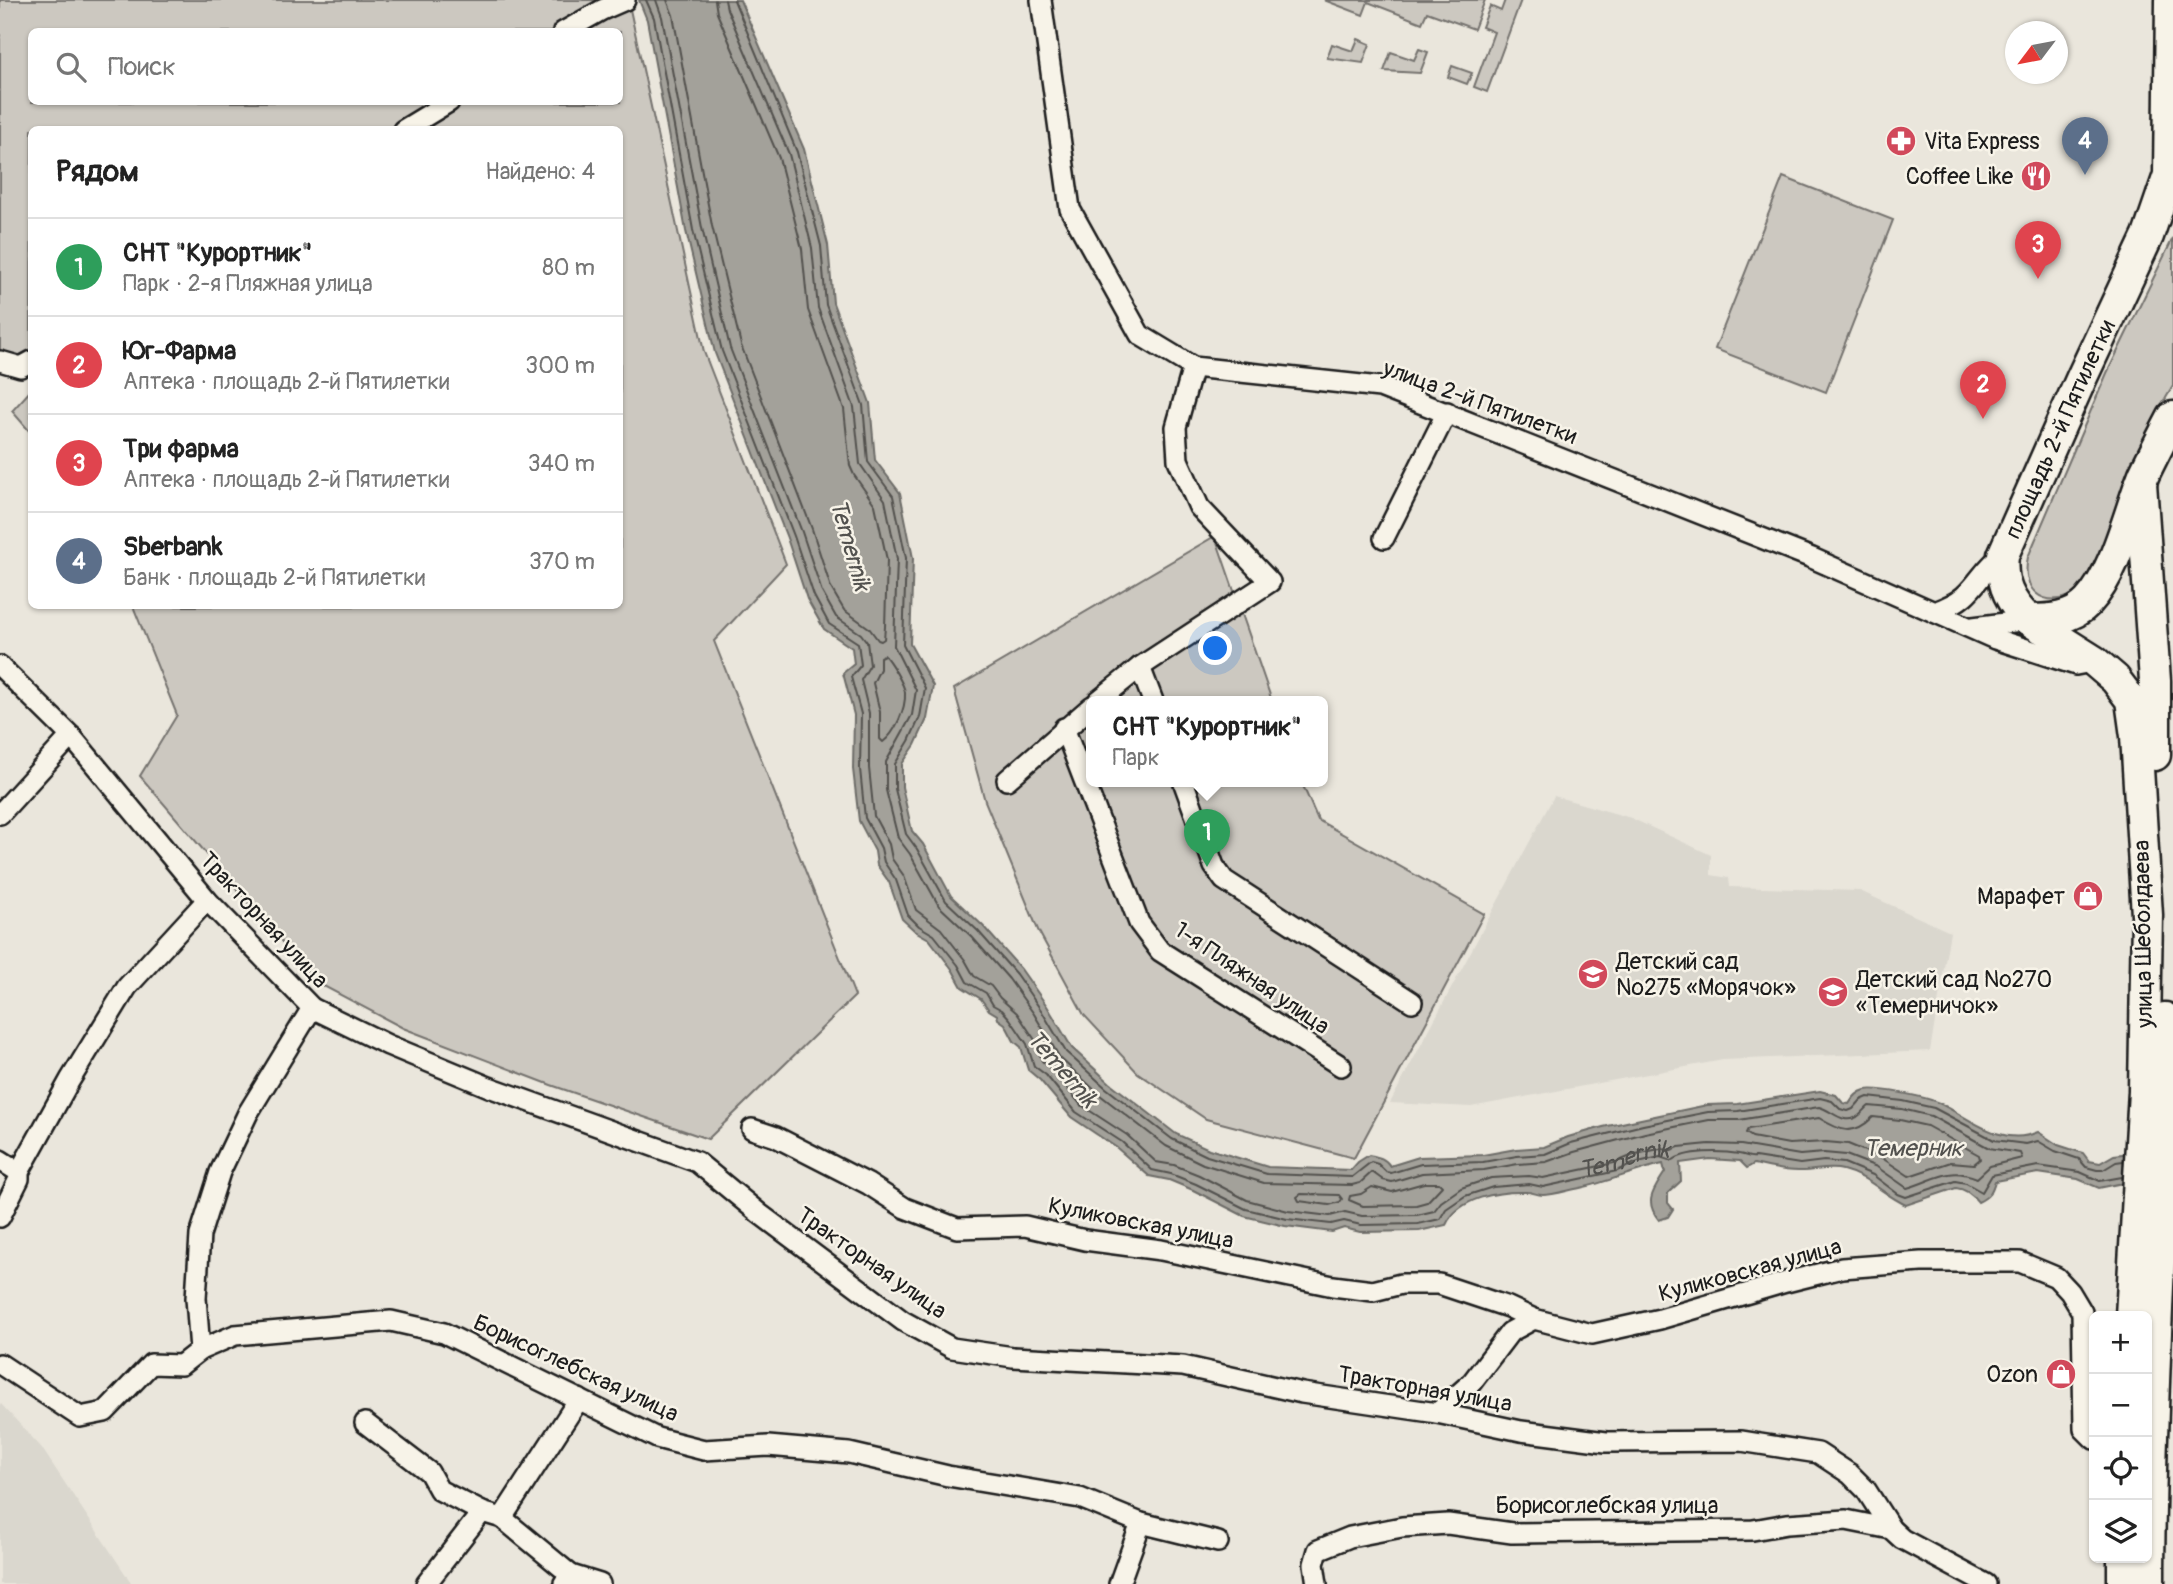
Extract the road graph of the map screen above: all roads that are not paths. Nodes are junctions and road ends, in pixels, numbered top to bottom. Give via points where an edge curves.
1 (625, 0) edge
2 (1041, 0) edge
3 (2171, 0) edge
4 (570, 28) edge
5 (444, 105) edge
6 (410, 126) edge
7 (2173, 211) edge
8 (2148, 236) junction
9 (0, 361) edge
10 (28, 363) edge
11 (1193, 367) junction
12 (1447, 412) junction
13 (2173, 416) edge
14 (2141, 483) junction
15 (1384, 538) dead end
16 (2003, 555) junction
17 (1934, 612) junction
18 (2029, 620) junction
19 (1968, 627) junction
20 (2094, 661) junction
21 (0, 666) edge
22 (1140, 667) junction
23 (1104, 696) edge
24 (1151, 696) edge
25 (1086, 710) edge
26 (1064, 729) junction
27 (71, 736) junction
28 (2154, 738) edge
29 (1007, 780) dead end
30 (1086, 786) edge
31 (1086, 787) edge
32 (1185, 787) edge
33 (0, 814) edge
34 (207, 900) junction
35 (1412, 1002) dead end
36 (312, 1008) junction
37 (1341, 1066) dead end
38 (752, 1129) dead end
39 (0, 1160) edge
40 (19, 1172) junction
41 (0, 1217) edge
42 (2145, 1286) junction
43 (2133, 1311) edge
44 (1534, 1319) junction
45 (200, 1350) junction
46 (0, 1364) edge
47 (579, 1399) junction
48 (1437, 1413) junction
49 (365, 1423) dead end
50 (2092, 1437) edge
51 (482, 1512) junction
52 (502, 1518) junction
53 (1141, 1523) junction
54 (1891, 1529) junction
55 (1218, 1542) dead end
56 (2123, 1563) edge
57 (568, 1579) edge
58 (426, 1584) edge
59 (600, 1584) edge
60 (1119, 1584) edge
61 (1317, 1584) edge
62 (1986, 1584) edge
63 (2123, 1584) edge
64 (2149, 1584) edge

1 - 4 street
2 - 11 street, улица 2-й Пятилетки via 1070,209 1140,335
3 - 8 main road, площадь 2-й Пятилетки via 2169,175
5 - 6 street
7 - 8 main road, площадь 2-й Пятилетки
8 - 16 main road, площадь 2-й Пятилетки
9 - 10 street via 21,367
11 - 12 street, улица 2-й Пятилетки via 1380,387
11 - 22 street via 1176,427 1178,460 1199,507 1270,582
12 - 15 street
12 - 17 street, улица 2-й Пятилетки via 1812,558
13 - 14 main road
14 - 18 main road via 2116,552 2088,603 2054,620
14 - 28 main road via 2155,681
16 - 17 street via 1966,595
16 - 18 main road, площадь 2-й Пятилетки via 2004,586
17 - 19 street, улица 2-й Пятилетки
18 - 19 street
18 - 20 main road, площадь 2-й Пятилетки
19 - 20 street, улица 2-й Пятилетки via 2076,665
20 - 28 main road, площадь 2-й Пятилетки via 2115,679
21 - 27 street, Тракторная улица
22 - 23 street
22 - 24 street
25 - 26 street
26 - 29 street
26 - 30 street, 1-я Пляжная улица
27 - 33 street
27 - 34 street, Тракторная улица
28 - 42 main road, улица Шеболдаева via 2164,920
31 - 37 street, 1-я Пляжная улица via 1139,923 1160,951
32 - 35 street via 1214,866 1224,880
34 - 36 street, Тракторная улица
34 - 40 street via 127,988
36 - 45 street via 248,1113 220,1172 201,1235 196,1298
36 - 48 street, Тракторная улица via 489,1087 697,1162 903,1321 952,1348 1013,1357 1183,1366 1302,1393
38 - 44 street, Куликовская улица via 868,1184 905,1208 957,1228 1025,1226 1373,1292 1401,1284 1439,1284
39 - 40 street
40 - 41 street
42 - 43 main road
42 - 64 main road
44 - 48 street via 1510,1332 1472,1382
44 - 50 street, Куликовская улица via 1592,1334 1842,1268 2020,1262 2056,1277 2082,1312 2084,1429
45 - 46 street, Борисоглебская улица via 181,1365 151,1364 105,1412 80,1417
45 - 47 street, Борисоглебская улица via 235,1335 391,1321 444,1333
47 - 52 street
47 - 53 street, Борисоглебская улица via 657,1438 704,1450 768,1446 849,1453 948,1476 1080,1498
48 - 54 street, Тракторная улица via 1521,1431 1606,1442 1741,1441 1818,1453 1866,1490
49 - 51 street via 429,1472 439,1490
51 - 52 street
51 - 58 street
52 - 57 street
53 - 55 street, Борисоглебская улица
53 - 60 street
54 - 61 street, Борисоглебская улица via 1846,1520 1753,1530 1512,1533 1448,1524 1402,1527 1350,1537 1318,1550 1314,1564
54 - 62 street, Тракторная улица
56 - 63 main road
57 - 59 street

